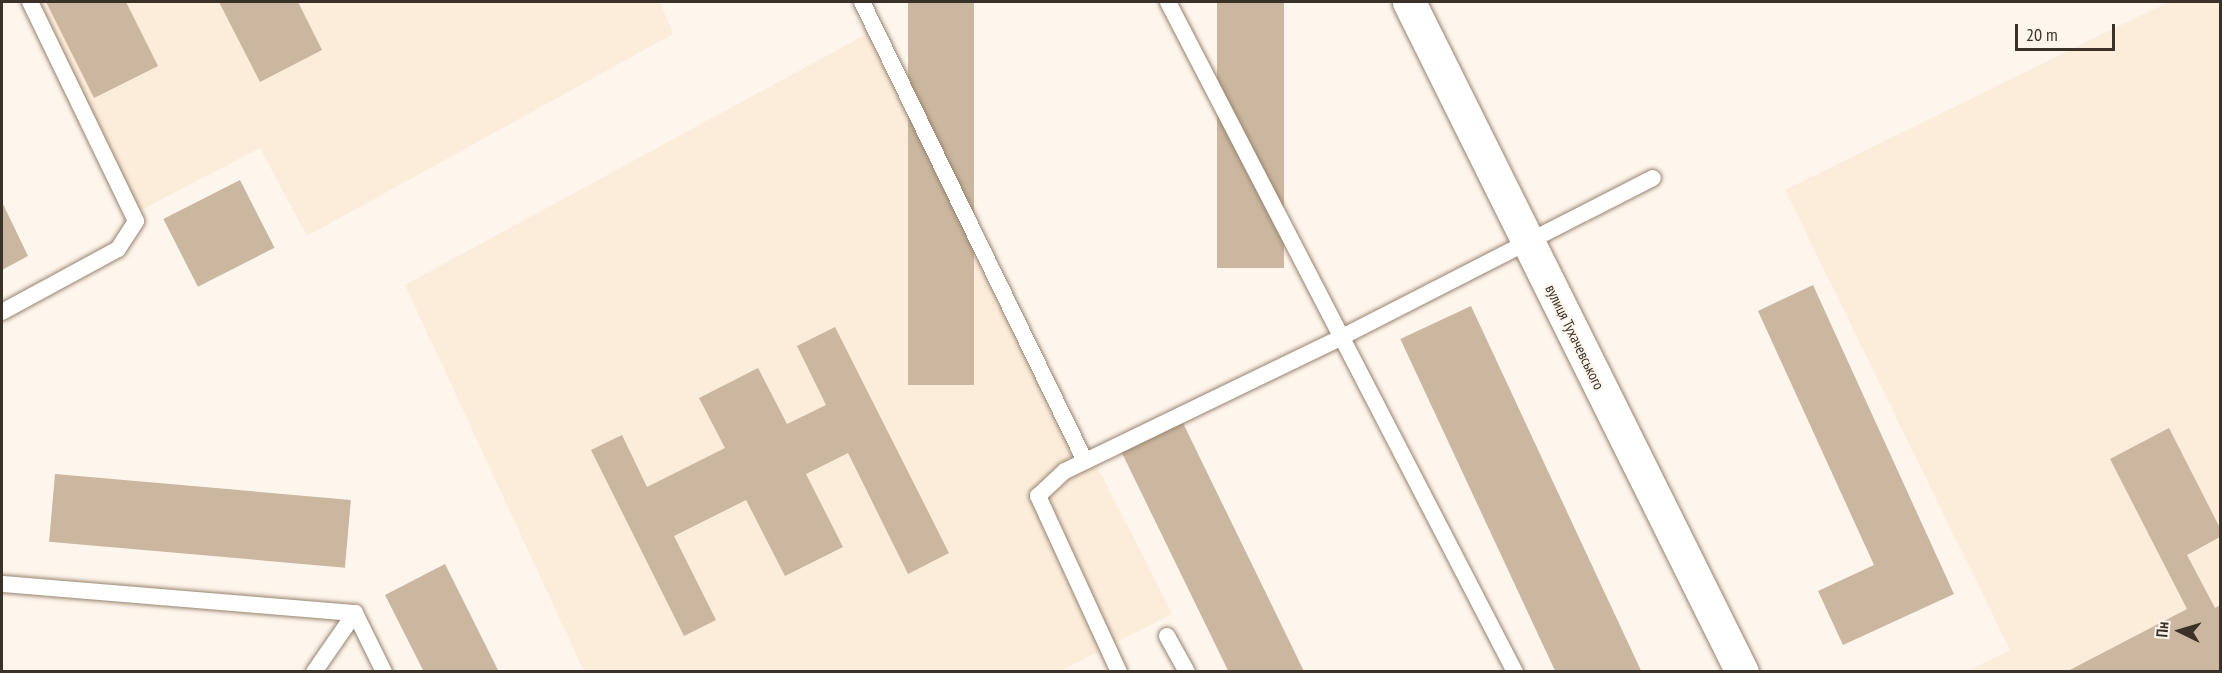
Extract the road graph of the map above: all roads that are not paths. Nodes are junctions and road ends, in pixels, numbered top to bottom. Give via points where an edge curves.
1 (30, 2) edge
2 (862, 2) edge
3 (1168, 2) edge
4 (1409, 2) edge
5 (1653, 178) dead end
6 (1528, 242) junction
7 (2, 312) edge
8 (1342, 337) junction
9 (1085, 461) junction
10 (2, 584) edge
11 (355, 614) junction
12 (1167, 636) dead end
13 (1112, 669) edge
14 (314, 672) edge
15 (384, 672) edge
16 (1187, 672) edge
17 (1515, 672) edge
18 (1742, 672) edge

1 - 7 lane via 136,221 118,249
2 - 9 lane
3 - 8 lane
4 - 6 street, вулиця Тухачевського
5 - 6 lane
6 - 8 lane
6 - 18 street, вулиця Тухачевського
8 - 9 lane
8 - 17 lane
9 - 13 lane via 1065,471 1038,496
10 - 11 lane
11 - 14 lane
11 - 15 lane
12 - 16 lane

